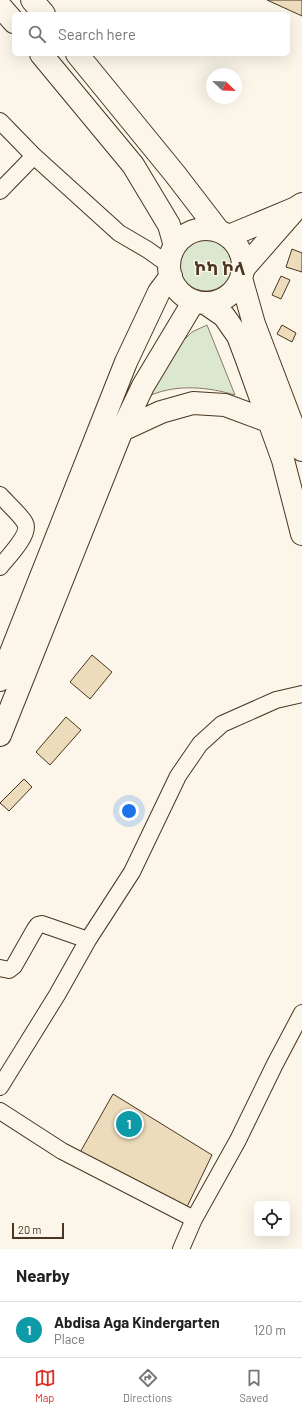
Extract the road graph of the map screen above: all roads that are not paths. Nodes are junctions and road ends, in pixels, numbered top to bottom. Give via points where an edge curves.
1 (32, 0) edge
2 (0, 6) edge
3 (42, 12) edge
4 (12, 20) edge
5 (42, 56) edge
6 (79, 56) edge
7 (0, 122) edge
8 (34, 156) junction
9 (0, 191) edge
10 (299, 206) edge
11 (224, 233) junction
12 (172, 263) junction
13 (242, 273) junction
14 (200, 302) junction
15 (268, 421) junction
16 (122, 430) junction
17 (302, 450) edge
18 (0, 495) edge
19 (302, 534) edge
20 (0, 567) edge
21 (0, 680) edge
22 (302, 694) edge
23 (0, 735) edge
24 (88, 940) junction
25 (0, 968) edge
26 (302, 1013) edge
27 (0, 1087) edge
28 (0, 1111) edge
29 (194, 1219) junction
30 (181, 1249) edge

1 - 3 main road
2 - 4 main road
5 - 12 main road via 133,165 169,225
6 - 11 main road
7 - 8 street
8 - 9 street
8 - 12 street via 119,233
10 - 11 main road
10 - 13 main road
11 - 12 main road via 206,228 194,230 183,237
11 - 13 main road via 237,245 242,256
12 - 14 main road via 176,287 184,295
12 - 21 main road via 126,362
13 - 14 main road via 236,288 227,296 217,301
13 - 17 main road via 254,324
14 - 15 main road via 224,316 238,336
14 - 16 main road via 143,386
15 - 16 main road via 225,406 193,403 161,412
15 - 19 main road via 283,460
16 - 23 main road
18 - 20 street via 26,524 26,531
22 - 24 street via 276,700 222,724 200,744 178,776 132,872
24 - 25 street via 42,924 35,929 14,966 9,970
24 - 27 street
26 - 29 street via 238,1140
28 - 29 street via 62,1150
29 - 30 street

